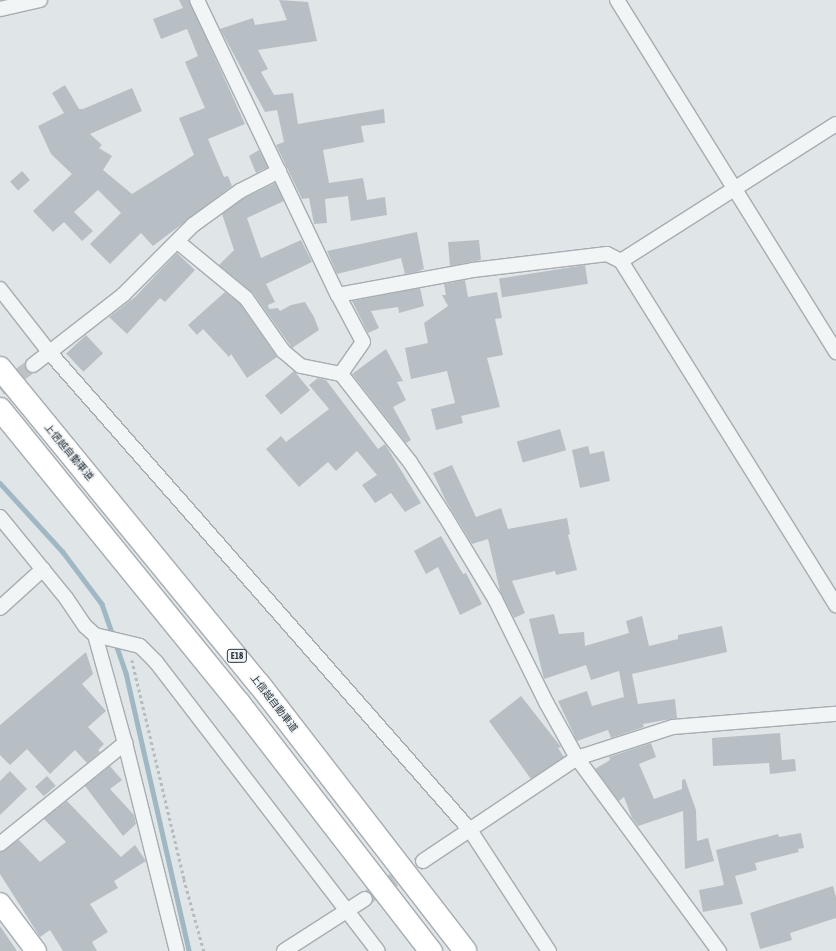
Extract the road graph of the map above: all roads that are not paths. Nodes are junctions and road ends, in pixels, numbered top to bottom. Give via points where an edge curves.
1 (40, 0) edge
2 (197, 0) edge
3 (617, 0) edge
4 (0, 9) edge
5 (836, 124) edge
6 (279, 172) junction
7 (735, 186) junction
8 (178, 242) junction
9 (622, 260) junction
10 (0, 289) edge
11 (338, 295) junction
12 (50, 352) junction
13 (836, 352) edge
14 (33, 365) tunnel mouth
15 (0, 368) edge
16 (341, 374) junction
17 (0, 409) edge
18 (0, 517) edge
19 (43, 569) junction
20 (836, 605) edge
21 (0, 608) edge
22 (99, 636) junction
23 (836, 714) edge
24 (125, 743) junction
25 (577, 758) junction
26 (470, 830) junction
27 (0, 844) edge
28 (423, 861) tunnel mouth
29 (365, 899) tunnel mouth
30 (0, 903) edge
31 (346, 910) junction
32 (36, 951) edge
33 (177, 951) edge
34 (284, 951) edge
35 (378, 951) edge
36 (431, 951) edge
37 (465, 951) edge
38 (550, 951) edge
39 (720, 951) edge

1 - 4 street
2 - 6 street
3 - 7 street
5 - 7 street
6 - 8 street via 240,191 194,225
6 - 11 street
7 - 9 street
7 - 13 street
8 - 12 street via 123,295
8 - 16 street via 246,298 283,351 301,366
9 - 11 street via 607,254 473,270
9 - 20 street
10 - 12 street
11 - 16 street via 363,342
12 - 14 street
12 - 26 street
15 - 37 highway, 上信越自動車道 / E18 via 259,684
16 - 25 street via 410,462 445,516 495,599
17 - 36 highway, E18 via 239,703
18 - 19 street
19 - 21 street
19 - 22 street via 85,626
22 - 24 street
22 - 31 street via 140,646 156,662 284,825
23 - 25 street via 673,727
24 - 27 street
24 - 33 street
25 - 26 street
25 - 39 street
26 - 28 street
26 - 38 street
29 - 31 street
30 - 32 main road
31 - 34 street
31 - 35 street

